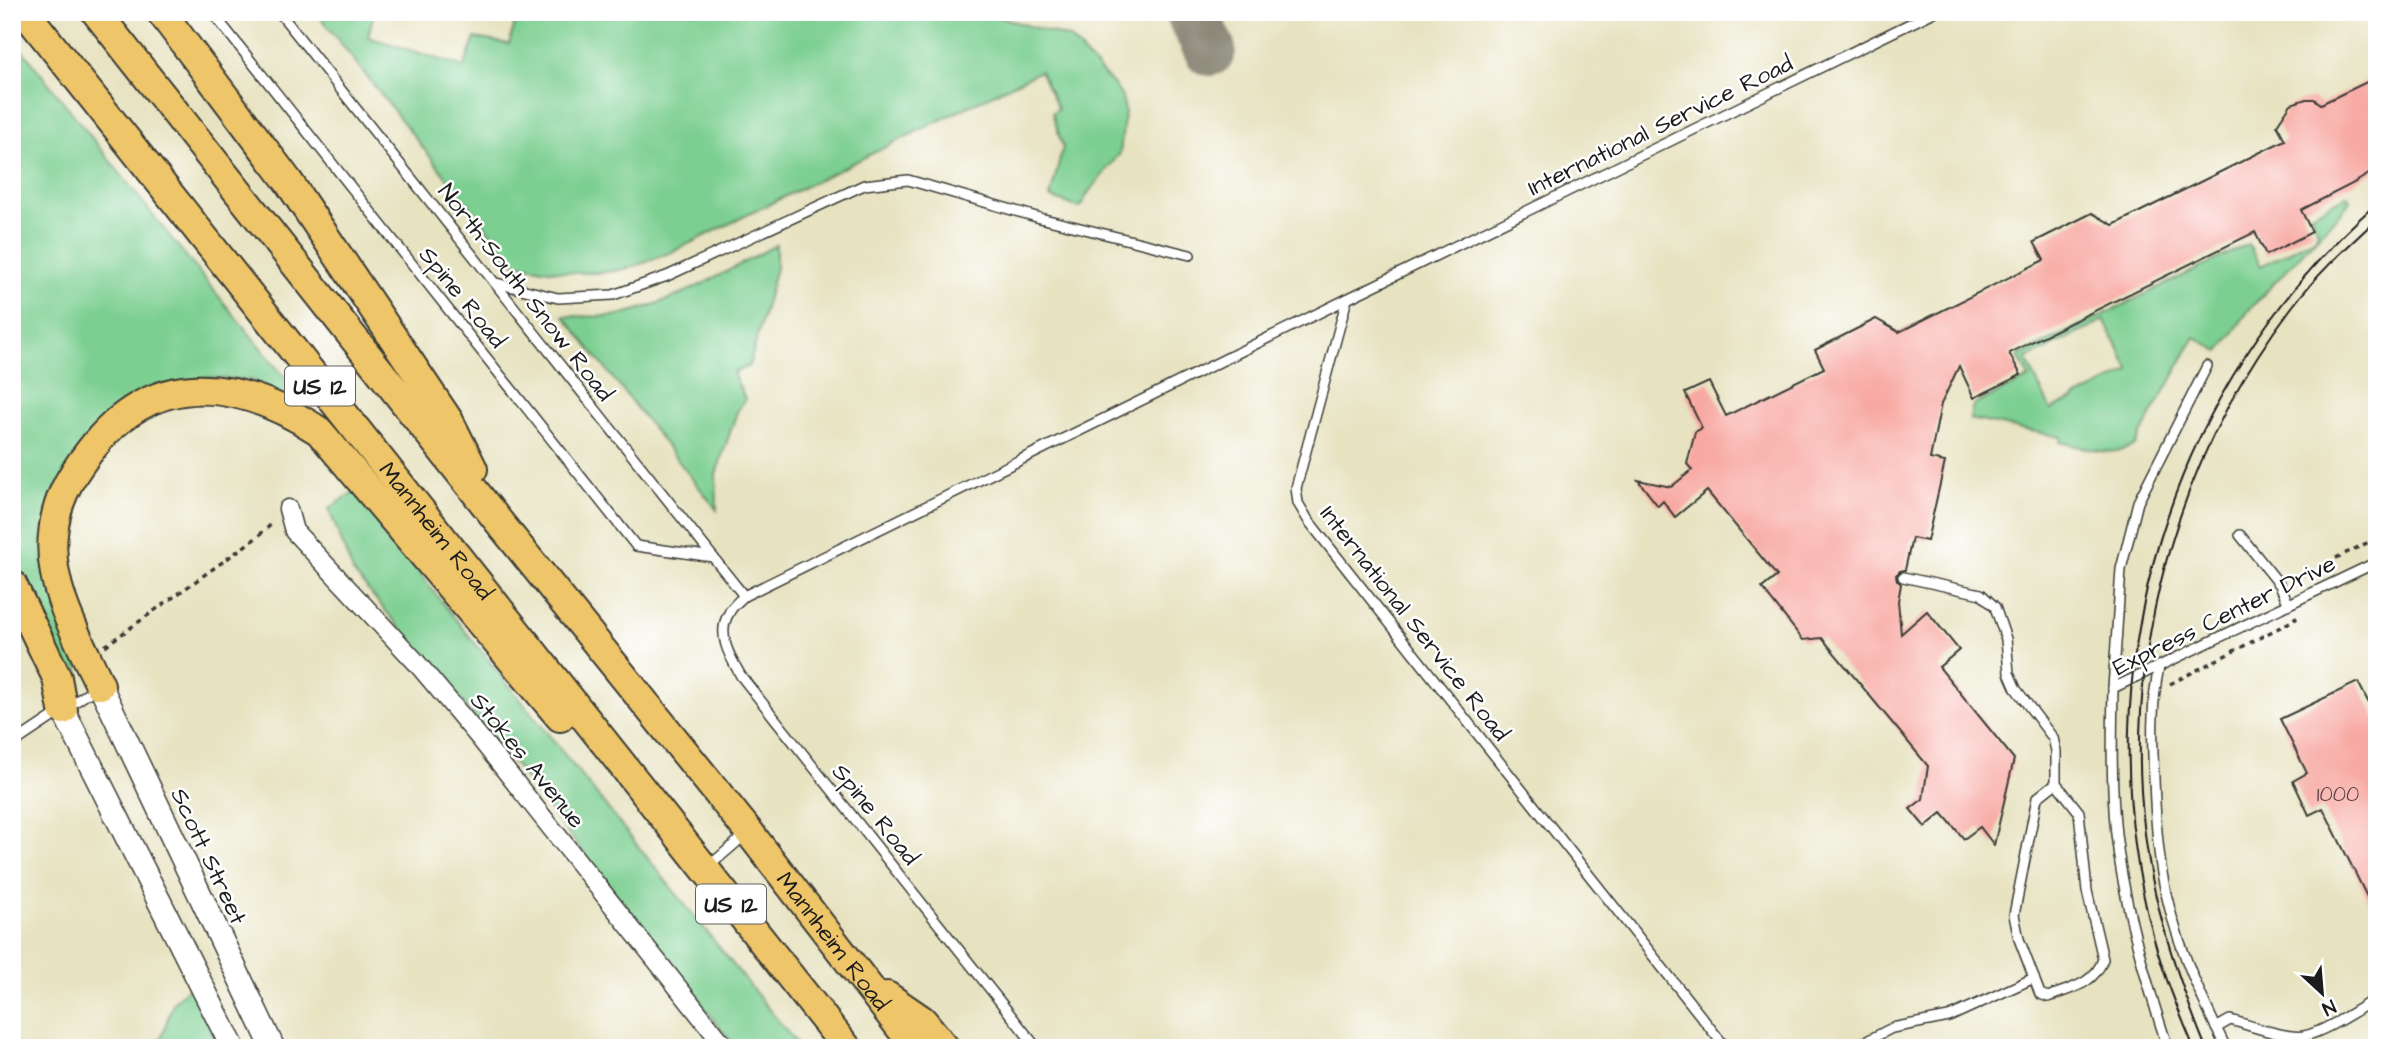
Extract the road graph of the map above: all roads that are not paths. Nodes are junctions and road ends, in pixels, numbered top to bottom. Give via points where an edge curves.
1 (24, 12) edge
2 (96, 12) edge
3 (161, 12) edge
4 (212, 12) edge
5 (279, 12) edge
6 (1934, 12) edge
7 (1190, 255) dead end
8 (495, 283) junction
9 (1347, 299) junction
10 (2207, 366) dead end
11 (288, 509) road end
12 (499, 522) junction
13 (2239, 535) dead end
14 (712, 557) junction
15 (2377, 562) edge
16 (1903, 577) dead end
17 (12, 584) edge
18 (744, 596) junction
19 (2288, 603) junction
20 (12, 629) edge
21 (2159, 667) junction
22 (100, 685) junction
23 (2113, 688) junction
24 (64, 710) junction
25 (12, 744) edge
26 (617, 759) junction
27 (2056, 783) junction
28 (749, 832) junction
29 (704, 871) junction
30 (2034, 978) junction
31 (861, 979) junction
32 (2377, 998) edge
33 (2216, 1028) junction
34 (233, 1048) edge
35 (273, 1048) edge
36 (726, 1048) edge
37 (846, 1048) edge
38 (916, 1048) edge
39 (945, 1048) edge
40 (1037, 1048) edge
41 (1726, 1048) edge
42 (1853, 1048) edge
43 (2168, 1048) edge
44 (2226, 1048) edge

1 - 26 main road, Mannheim Road / US 12
2 - 12 main road, Mannheim Road / US 12
3 - 12 main road via 288,181 449,421
4 - 14 lane, Spine Road via 636,545
5 - 8 lane, North-South Snow Road
6 - 9 lane, International Service Road
7 - 8 lane via 908,180 864,185 667,276 613,295 558,298
8 - 14 lane, North-South Snow Road
9 - 18 lane
9 - 41 lane, International Service Road via 1296,488 1298,503
10 - 23 lane via 2138,502 2121,569
11 - 36 street, Stokes Avenue via 294,531 443,694
12 - 28 main road, Mannheim Road / US 12
13 - 19 lane via 2280,585
14 - 18 lane, North-South Snow Road
15 - 19 lane, Express Center Drive
16 - 27 lane via 1981,594 1994,607 2016,689 2053,738
17 - 24 main road via 57,678
18 - 40 lane, Spine Road via 728,614 724,631 726,650 741,676
19 - 21 lane, Express Center Drive
20 - 24 main road via 43,688
21 - 23 lane, Express Center Drive
21 - 33 lane via 2153,756 2162,875 2177,933
22 - 24 lane
22 - 26 main road via 53,565 52,535 69,478 104,432 147,400 193,389 229,391 294,415 319,431 558,716
22 - 35 street, Scott Street
23 - 43 lane, Express Center Drive via 2111,770 2116,836 2136,943
24 - 25 lane
24 - 34 street
26 - 29 main road, Mannheim Road / US 12
27 - 30 lane via 2037,798 2014,915
27 - 30 lane via 2079,811 2087,891 2103,959 2088,982 2048,997 2040,994
28 - 29 lane
28 - 31 main road, Mannheim Road / US 12
29 - 37 main road, Mannheim Road / US 12
30 - 42 lane via 1949,1017 1892,1028
31 - 38 main road, Mannheim Road / US 12
31 - 39 main road via 922,1020
32 - 33 lane via 2302,1036 2230,1020
33 - 44 lane

